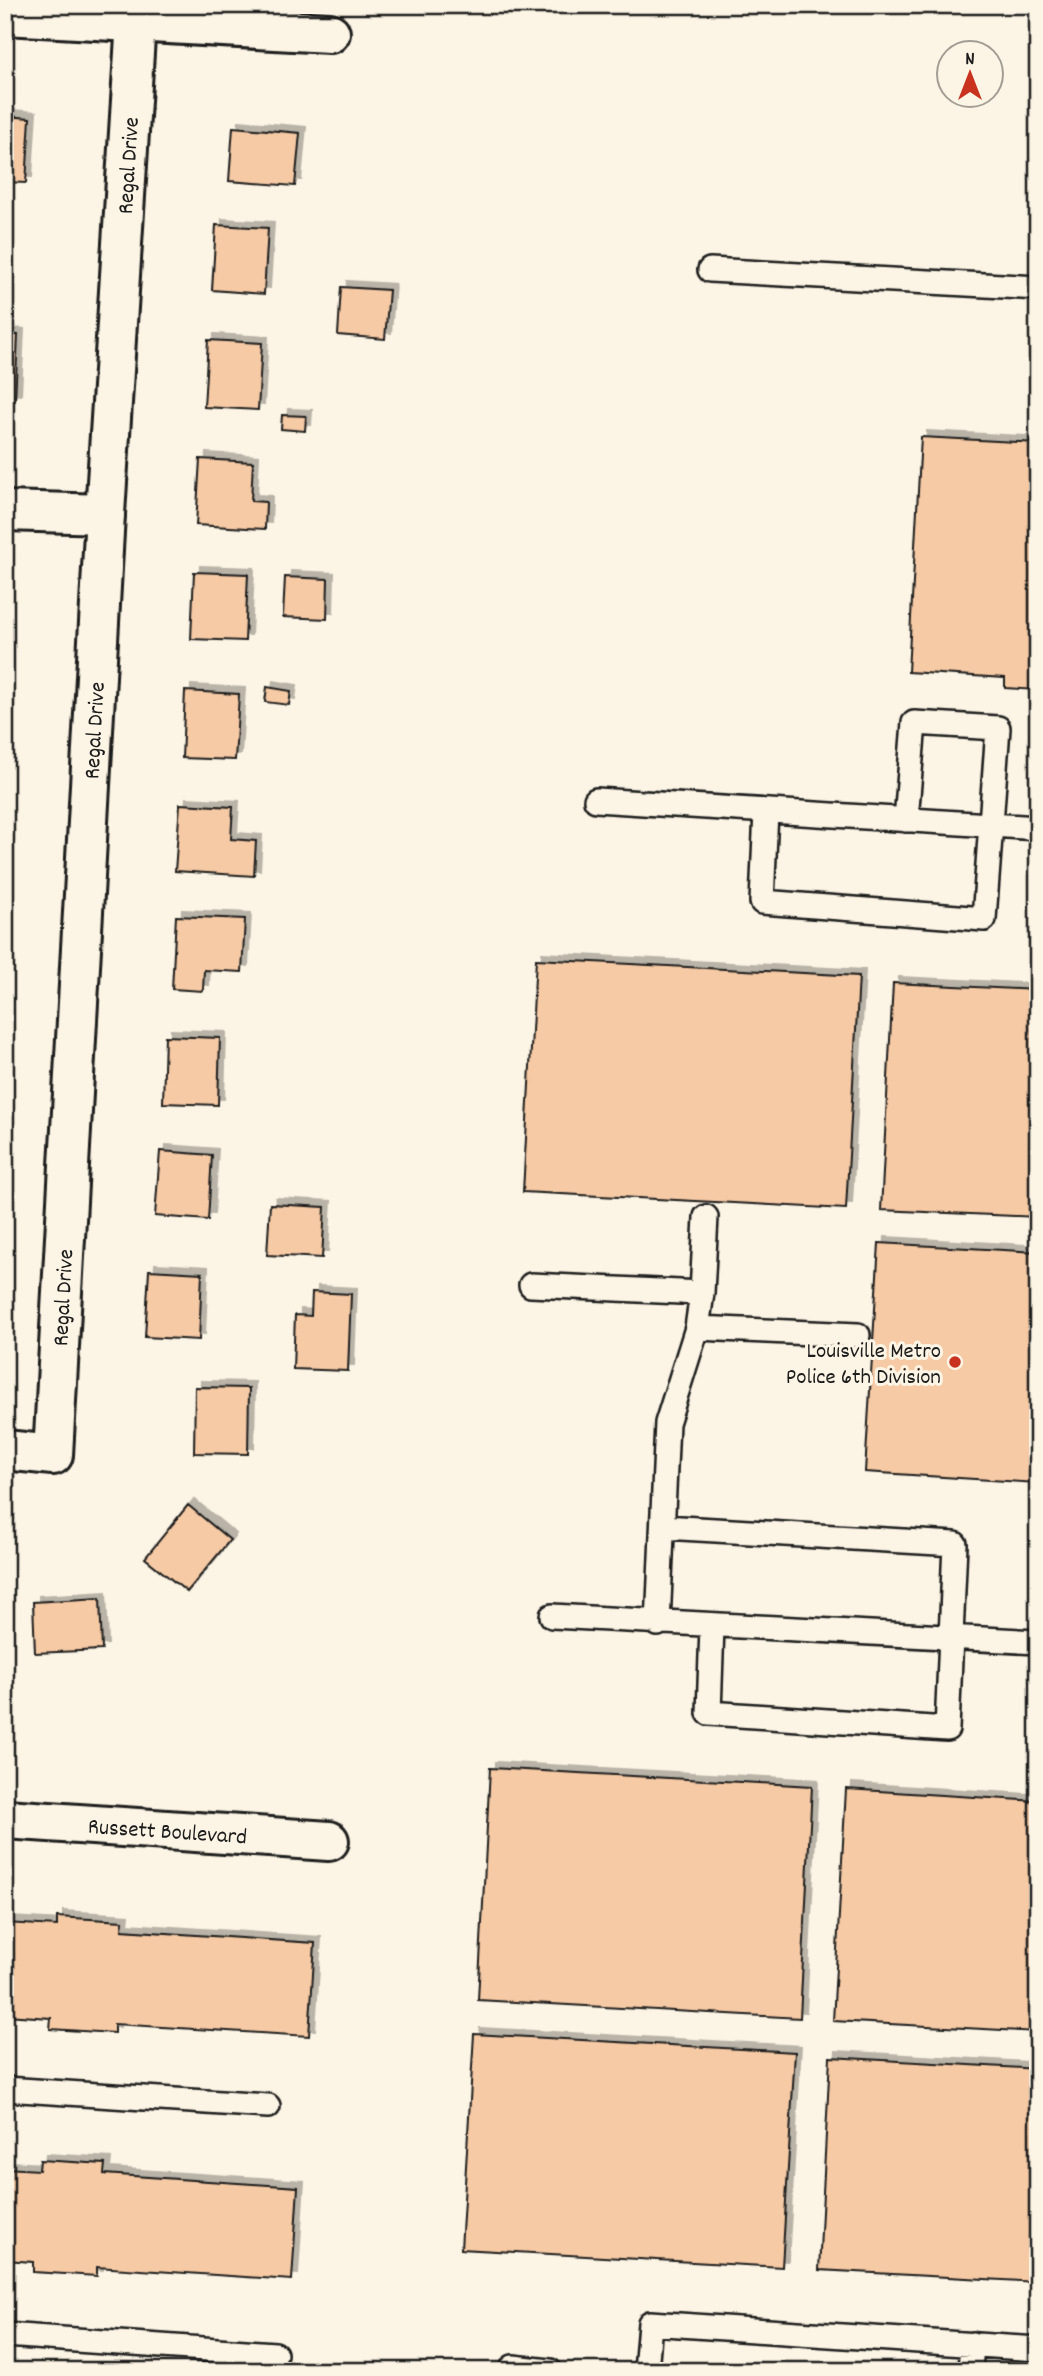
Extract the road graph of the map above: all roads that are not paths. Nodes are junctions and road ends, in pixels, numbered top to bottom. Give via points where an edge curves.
1 (136, 14) edge
2 (5, 15) edge
3 (330, 33) dead end
4 (710, 270) dead end
5 (1038, 288) edge
6 (5, 511) edge
7 (105, 514) junction
8 (596, 800) dead end
9 (766, 811) junction
10 (906, 820) junction
11 (990, 825) junction
12 (1038, 828) edge
13 (706, 1217) dead end
14 (531, 1285) dead end
15 (702, 1293) junction
16 (697, 1328) junction
17 (858, 1335) dead end
18 (5, 1450) edge
19 (663, 1527) junction
20 (552, 1616) dead end
21 (658, 1624) junction
22 (712, 1626) junction
23 (951, 1637) junction
24 (1038, 1643) edge
25 (5, 1819) edge
26 (329, 1841) dead end
27 (5, 2089) edge
28 (268, 2106) dead end
29 (5, 2335) edge
30 (972, 2344) junction
31 (1038, 2349) edge
32 (275, 2354) dead end
33 (513, 2371) edge
34 (550, 2371) edge
35 (646, 2371) edge
36 (970, 2371) edge

1 - 2 street
1 - 3 street
1 - 7 street, Regal Drive
4 - 5 lane
6 - 7 street
7 - 18 street, Regal Drive via 53,1455
8 - 9 lane
9 - 10 lane
9 - 11 lane via 762,902 984,919
10 - 11 lane
10 - 11 lane via 914,723 998,728
11 - 12 lane
13 - 15 lane
14 - 15 lane
15 - 16 lane
16 - 17 lane
16 - 19 lane via 667,1423
19 - 21 lane
19 - 23 lane via 955,1544
20 - 21 lane
21 - 22 lane
22 - 23 lane
22 - 23 lane via 709,1713 947,1729
23 - 24 lane
25 - 26 street, Russett Boulevard
27 - 28 lane
29 - 32 lane
30 - 31 lane
30 - 35 lane via 650,2323
30 - 36 lane
33 - 34 lane

